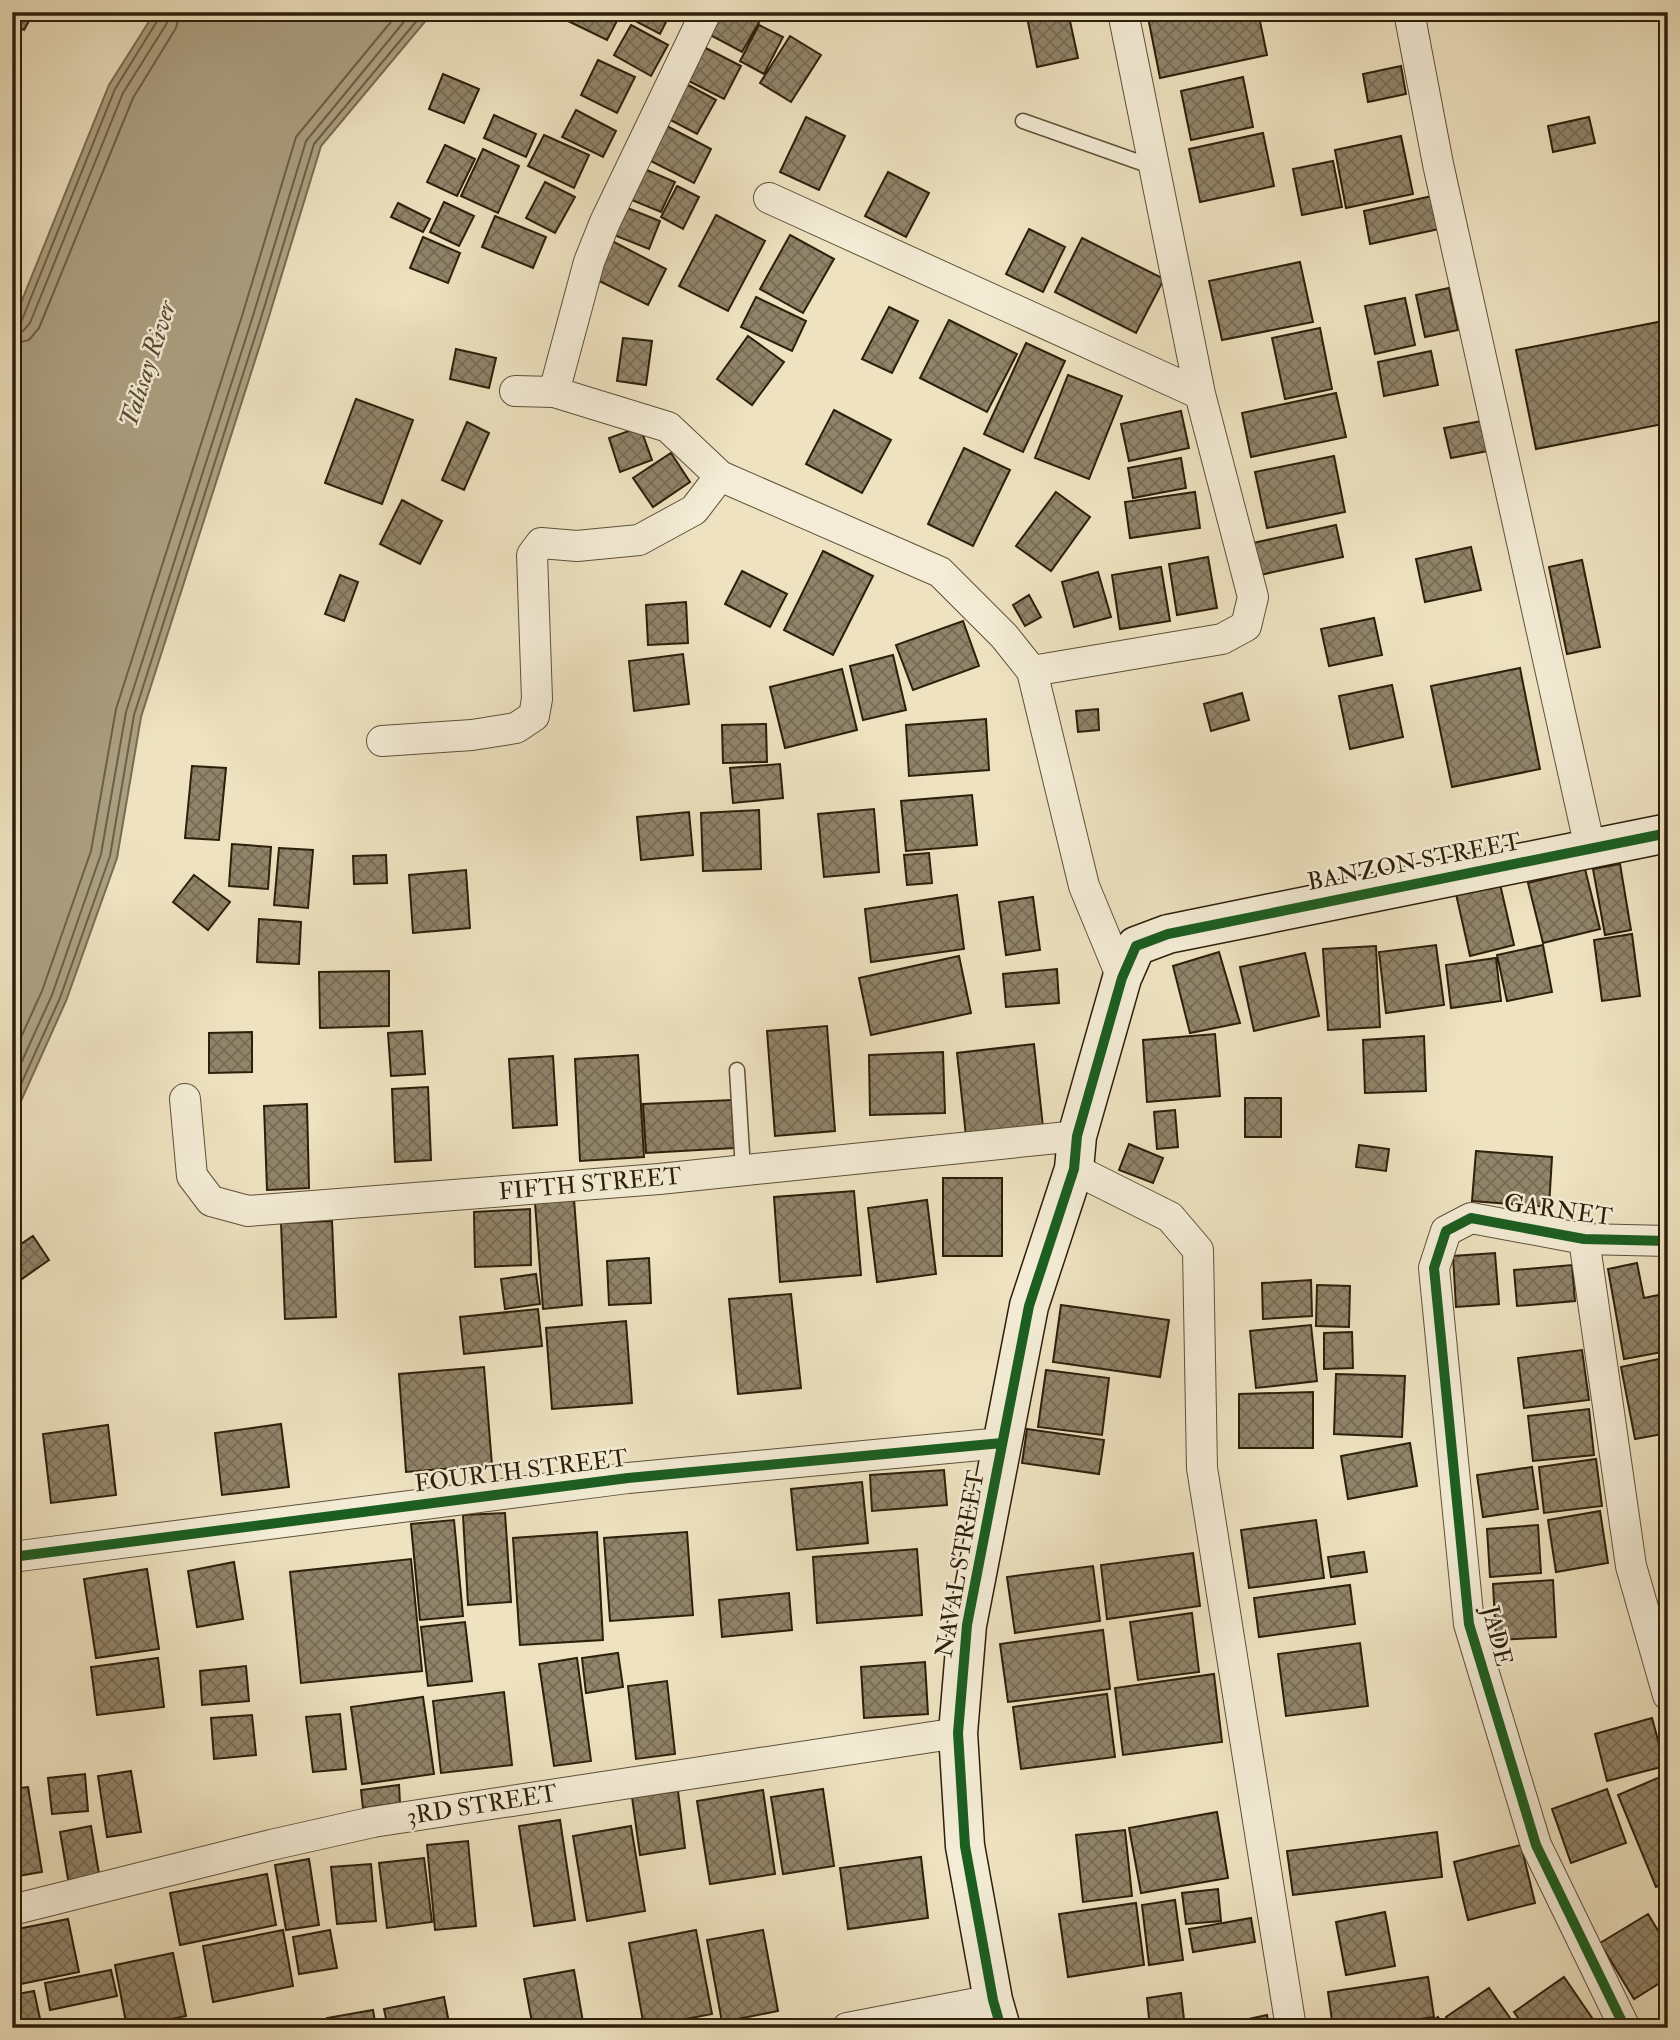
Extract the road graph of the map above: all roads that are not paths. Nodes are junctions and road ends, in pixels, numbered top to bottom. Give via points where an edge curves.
1 (706, 12) edge
2 (1123, 12) edge
3 (1409, 12) edge
4 (1023, 121) dead end
5 (1154, 167) junction
6 (769, 198) dead end
7 (515, 391) dead end
8 (554, 392) junction
9 (1200, 394) junction
10 (720, 476) junction
11 (1032, 671) junction
12 (382, 741) dead end
13 (1668, 833) edge
14 (1590, 848) junction
15 (1168, 934) joint
16 (1122, 978) junction
17 (737, 1070) dead end
18 (185, 1100) dead end
19 (1075, 1153) junction
20 (743, 1170) junction
21 (1446, 1231) joint
22 (1584, 1239) junction
23 (1668, 1241) edge
24 (1002, 1443) junction
25 (12, 1557) edge
26 (1668, 1695) edge
27 (958, 1733) junction
28 (12, 1910) edge
29 (997, 2014) edge
30 (847, 2028) edge
31 (1291, 2028) edge
32 (1625, 2028) edge

1 - 8 street via 589,262
2 - 5 street
3 - 14 street via 1438,164
4 - 5 lane
5 - 9 street
6 - 9 street
7 - 8 street
8 - 10 street via 668,427
9 - 11 street via 1253,597 1246,626 1222,639
10 - 11 street via 940,572
10 - 12 street via 694,510 639,541 577,546 541,543 532,555 534,716 516,728
11 - 16 street via 1084,886
13 - 14 street, BANZON STREET
14 - 15 street, BANZON STREET
15 - 16 street, NAVAL STREET via 1136,946
16 - 19 street, NAVAL STREET
17 - 20 lane
18 - 20 street, FIFTH STREET via 192,1176 211,1201 248,1211
19 - 20 street, FIFTH STREET
19 - 24 street, NAVAL STREET via 1029,1306
19 - 31 street via 1170,1217 1198,1250 1202,1468
21 - 22 street, GARNET via 1471,1218
21 - 32 street, JADE via 1434,1268 1469,1624 1536,1845
22 - 23 street, GARNET
22 - 26 street via 1631,1566
24 - 25 street, FOURTH STREET via 628,1478
24 - 27 street, NAVAL STREET via 967,1625
27 - 28 street, 3RD STREET via 373,1822
27 - 29 street, NAVAL STREET via 965,1846
29 - 30 street

